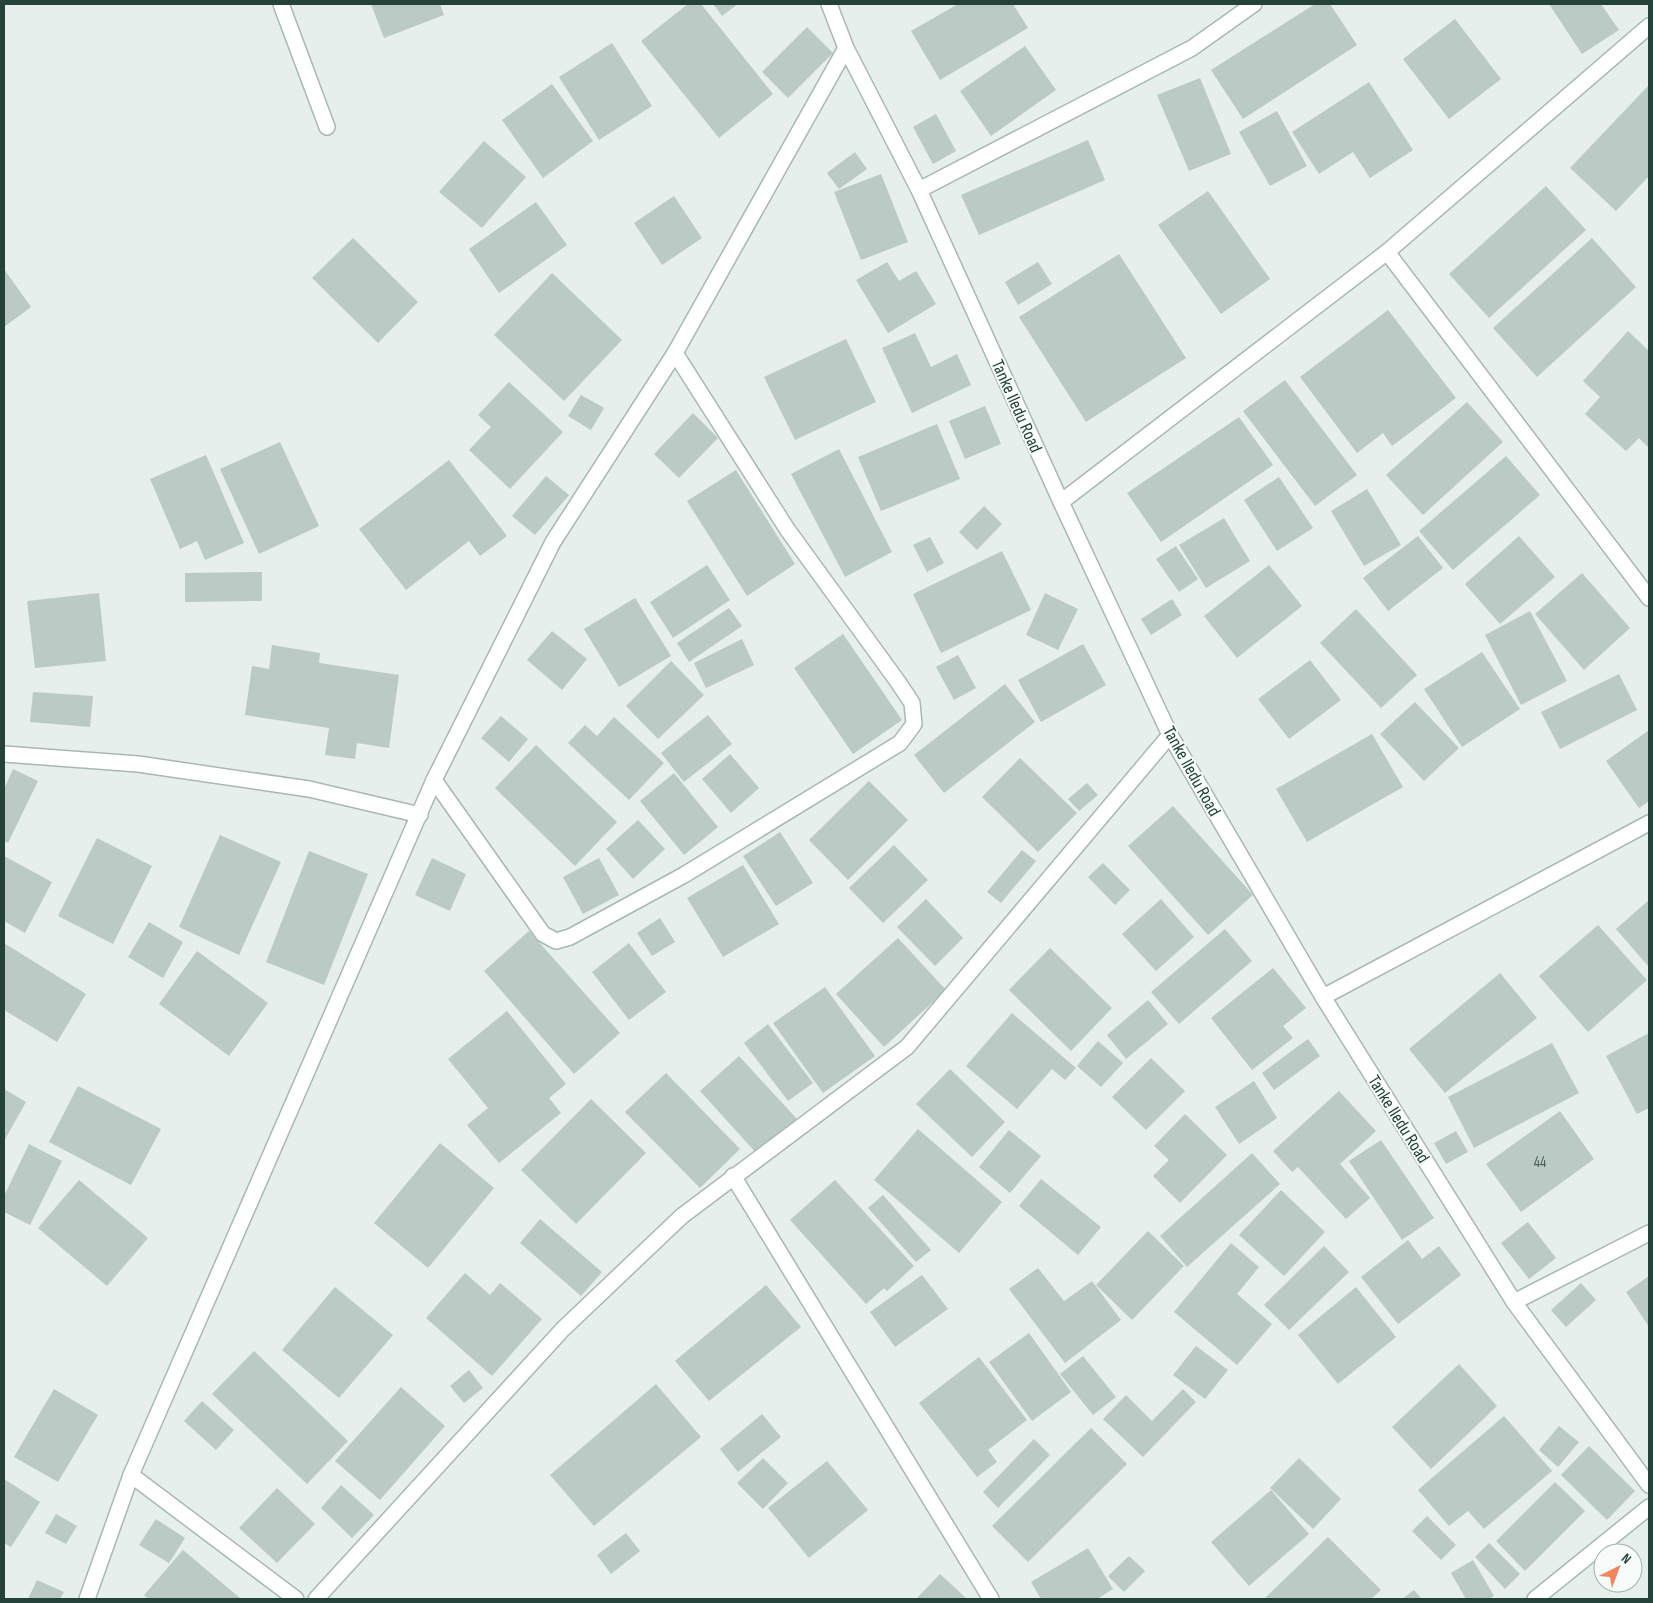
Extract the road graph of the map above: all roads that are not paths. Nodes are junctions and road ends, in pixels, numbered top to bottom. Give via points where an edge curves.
1 (282, 4) edge
2 (829, 4) edge
3 (1254, 4) edge
4 (1649, 26) edge
5 (846, 48) junction
6 (327, 127) dead end
7 (919, 190) junction
8 (1387, 252) junction
9 (675, 353) junction
10 (1060, 502) junction
11 (1649, 598) edge
12 (1170, 736) junction
13 (4, 754) edge
14 (434, 780) junction
15 (420, 815) junction
16 (1649, 823) edge
17 (1323, 997) junction
18 (733, 1176) junction
19 (1649, 1233) edge
20 (1514, 1302) junction
21 (131, 1474) junction
22 (1649, 1485) edge
23 (1649, 1507) edge
24 (87, 1599) edge
25 (296, 1599) edge
26 (316, 1599) edge
27 (991, 1599) edge
28 (1535, 1599) edge

1 - 6 street
2 - 5 street, Tanke Iledu Road
3 - 7 street via 1192,48
4 - 8 street
5 - 7 street, Tanke Iledu Road
5 - 9 street
7 - 10 street, Tanke Iledu Road
8 - 10 street
8 - 11 street
9 - 14 street via 553,542
9 - 14 street via 787,530 912,703 914,724 900,743 684,876 570,937 556,941 543,934
10 - 12 street, Tanke Iledu Road
12 - 17 street, Tanke Iledu Road
12 - 18 street via 907,1047
13 - 15 street via 138,764 309,789
14 - 15 street
15 - 21 street
16 - 17 street
17 - 20 street, Tanke Iledu Road
18 - 26 street via 682,1216 563,1329
18 - 27 street
19 - 20 street
20 - 22 street, Tanke Iledu Road
21 - 24 street
21 - 25 street
23 - 28 street

